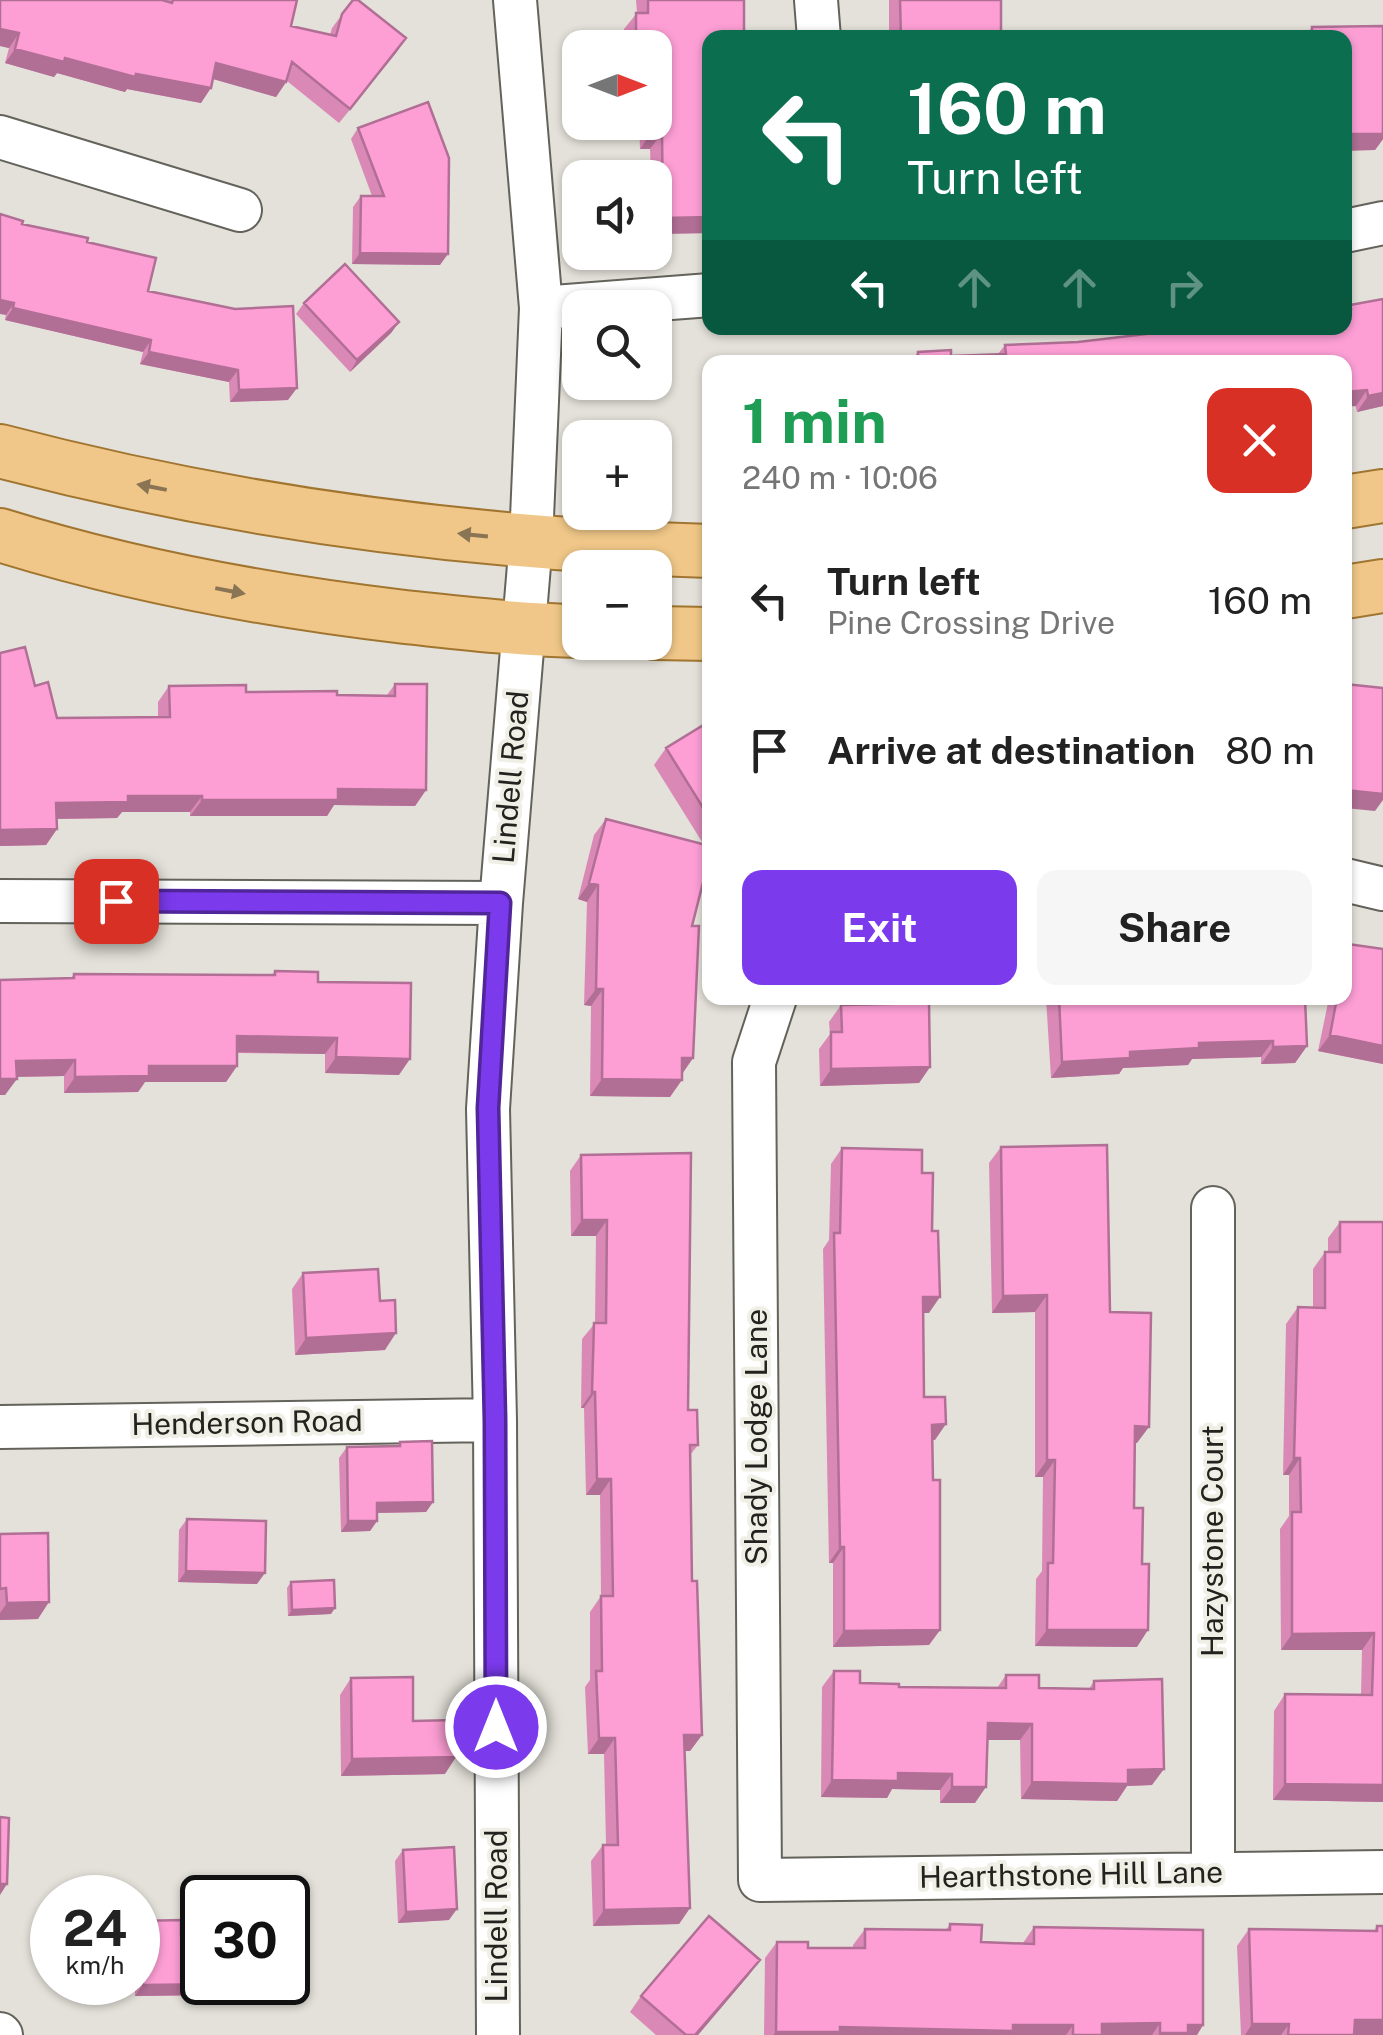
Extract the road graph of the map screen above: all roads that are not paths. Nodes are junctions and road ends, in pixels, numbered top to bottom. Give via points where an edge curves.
1 (515, 0) edge
2 (816, 0) edge
3 (818, 30) edge
4 (0, 136) edge
5 (240, 210) dead end
6 (1383, 223) edge
7 (1352, 230) edge
8 (702, 295) edge
9 (541, 308) junction
10 (0, 451) edge
11 (1383, 496) edge
12 (1352, 501) edge
13 (0, 535) edge
14 (531, 541) junction
15 (702, 551) edge
16 (1383, 586) edge
17 (1352, 591) edge
18 (522, 630) junction
19 (562, 631) edge
20 (672, 633) edge
21 (702, 634) edge
22 (1352, 881) edge
23 (1383, 888) edge
24 (0, 901) edge
25 (500, 903) junction
26 (773, 1005) edge
27 (1214, 1208) dead end
28 (495, 1420) junction
29 (0, 1427) edge
30 (1383, 1872) edge
31 (1213, 1874) junction
32 (760, 1880) joint
33 (498, 2035) edge

1 - 9 street, Lindell Road
2 - 3 street
4 - 5 street
6 - 7 street
8 - 9 street
9 - 14 street, Lindell Road
14 -> 10 main road via 317,518 103,478
11 - 12 main road
13 -> 18 main road via 86,562 304,605
14 - 15 main road
14 - 18 street, Lindell Road
16 - 17 main road
18 - 19 main road
18 - 25 street, Lindell Road
20 - 21 main road
22 - 23 street
24 - 25 street
25 - 28 street, Lindell Road via 488,1108
26 - 32 street, Shady Lodge Lane via 754,1062
27 - 31 street, Hazystone Court
28 - 29 street, Henderson Road
28 - 33 street, Lindell Road
30 - 31 street, Hearthstone Hill Lane
31 - 32 street, Hearthstone Hill Lane

